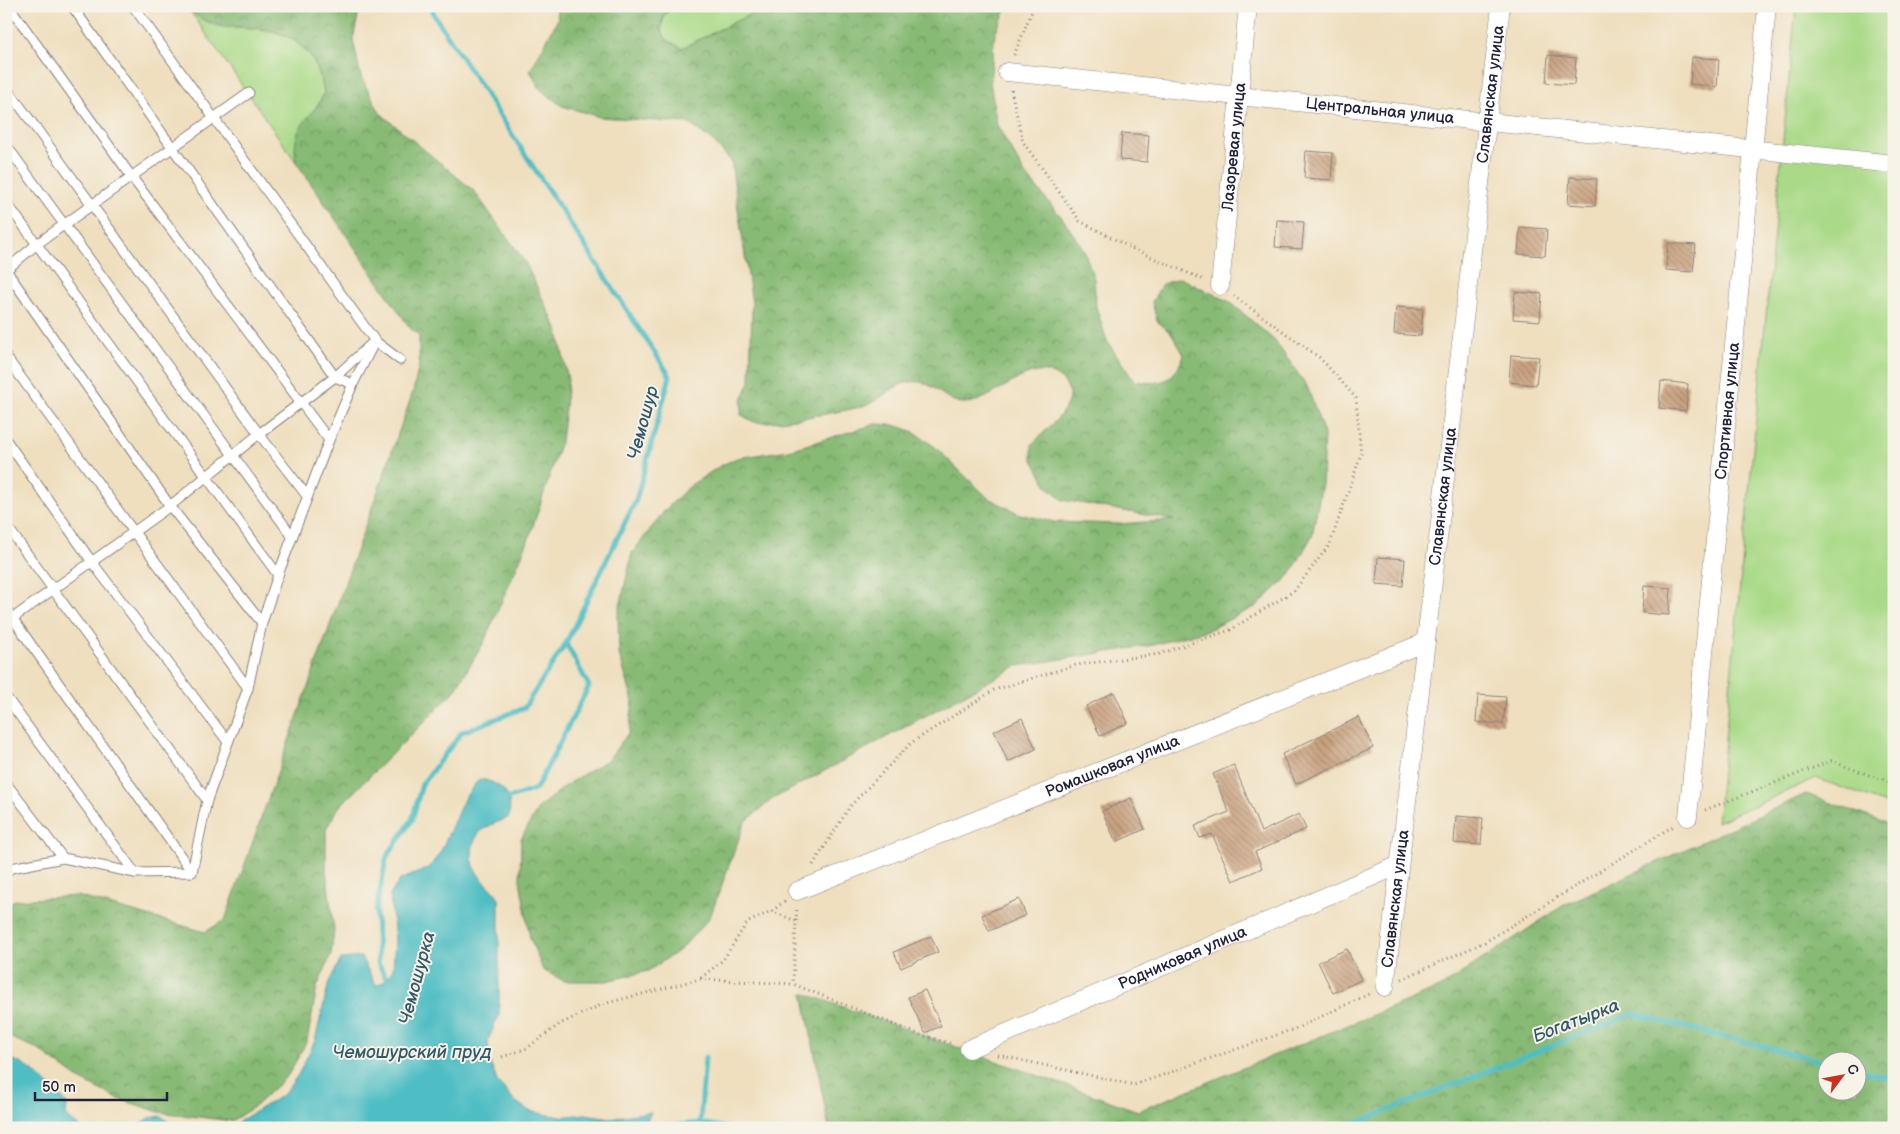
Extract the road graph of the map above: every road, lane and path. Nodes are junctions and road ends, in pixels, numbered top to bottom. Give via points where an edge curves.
1 (9, 6) edge
2 (72, 6) edge
3 (133, 6) edge
4 (1034, 6) edge
5 (1248, 6) edge
6 (1501, 6) edge
7 (1767, 6) edge
8 (1008, 72) junction
9 (6, 88) edge
10 (249, 94) dead end
11 (1239, 97) junction
12 (213, 118) junction
13 (1488, 123) junction
14 (6, 145) edge
15 (172, 146) junction
16 (1752, 149) junction
17 (1894, 164) edge
18 (131, 176) junction
19 (6, 202) edge
20 (91, 205) junction
21 (64, 225) junction
22 (37, 244) junction
23 (6, 270) edge
24 (1220, 286) junction
25 (375, 341) junction
26 (6, 357) edge
27 (400, 360) dead end
28 (335, 377) junction
29 (353, 384) junction
30 (301, 404) junction
31 (259, 434) junction
32 (6, 440) edge
33 (329, 440) junction
34 (232, 455) junction
35 (206, 476) junction
36 (307, 496) junction
37 (170, 506) junction
38 (6, 524) edge
39 (133, 533) junction
40 (292, 536) junction
41 (92, 562) junction
42 (278, 575) junction
43 (54, 589) junction
44 (6, 609) edge
45 (10, 621) edge
46 (262, 623) junction
47 (1426, 642) junction
48 (248, 688) junction
49 (6, 697) edge
50 (228, 742) junction
51 (6, 783) edge
52 (207, 800) junction
53 (1688, 817) dead end
54 (63, 858) junction
55 (1398, 866) junction
56 (8, 867) edge
57 (812, 868) dead end
58 (192, 872) junction
59 (135, 873) junction
60 (798, 892) dead end
61 (700, 979) dead end
62 (793, 984) dead end
63 (1385, 987) dead end
64 (969, 1049) dead end

1 - 18 lane
2 - 15 lane
3 - 12 lane
4 - 8 path
5 - 11 street, Лазоревая улица
6 - 13 street, Славянская улица
7 - 16 street, Спортивная улица
8 - 11 street, Центральная улица
8 - 24 path via 1023,142 1080,222 1135,250
9 - 20 lane
10 - 12 lane
11 - 13 street, Центральная улица
11 - 24 street, Лазоревая улица
12 - 15 lane
12 - 25 lane
13 - 16 street, Центральная улица
13 - 47 street, Славянская улица
14 - 21 lane
15 - 18 lane
15 - 28 lane
16 - 17 street, Центральная улица
16 - 53 street, Спортивная улица
18 - 20 lane
18 - 30 lane
19 - 22 lane
20 - 21 lane
20 - 31 lane
21 - 22 lane
21 - 34 lane
22 - 23 lane
22 - 35 lane
23 - 37 lane
24 - 57 path via 1320,358 1356,398 1361,454 1330,544 1294,591 1230,630 1159,654 1076,666 994,690 911,743 850,805
25 - 27 lane
25 - 28 lane
25 - 29 lane
26 - 39 lane
28 - 29 lane
28 - 30 lane
29 - 33 lane
30 - 31 lane
30 - 33 lane
31 - 34 lane
31 - 36 lane
32 - 41 lane
33 - 36 lane
34 - 35 lane
34 - 40 lane
35 - 37 lane
35 - 42 lane
36 - 40 lane
37 - 39 lane
37 - 46 lane
38 - 43 lane
39 - 41 lane
39 - 48 lane
40 - 42 lane
41 - 43 lane
41 - 50 lane
42 - 46 lane
43 - 45 lane
43 - 52 lane
44 - 45 lane
45 - 58 lane
46 - 48 lane
47 - 55 street, Славянская улица
47 - 60 street, Ромашковая улица
48 - 50 lane
49 - 59 lane
50 - 52 lane
51 - 54 lane
52 - 58 lane
54 - 56 lane
54 - 59 lane
55 - 63 street, Славянская улица
55 - 64 street, Родниковая улица
58 - 59 lane
61 - 62 path via 723,960 747,923 771,911 796,921

